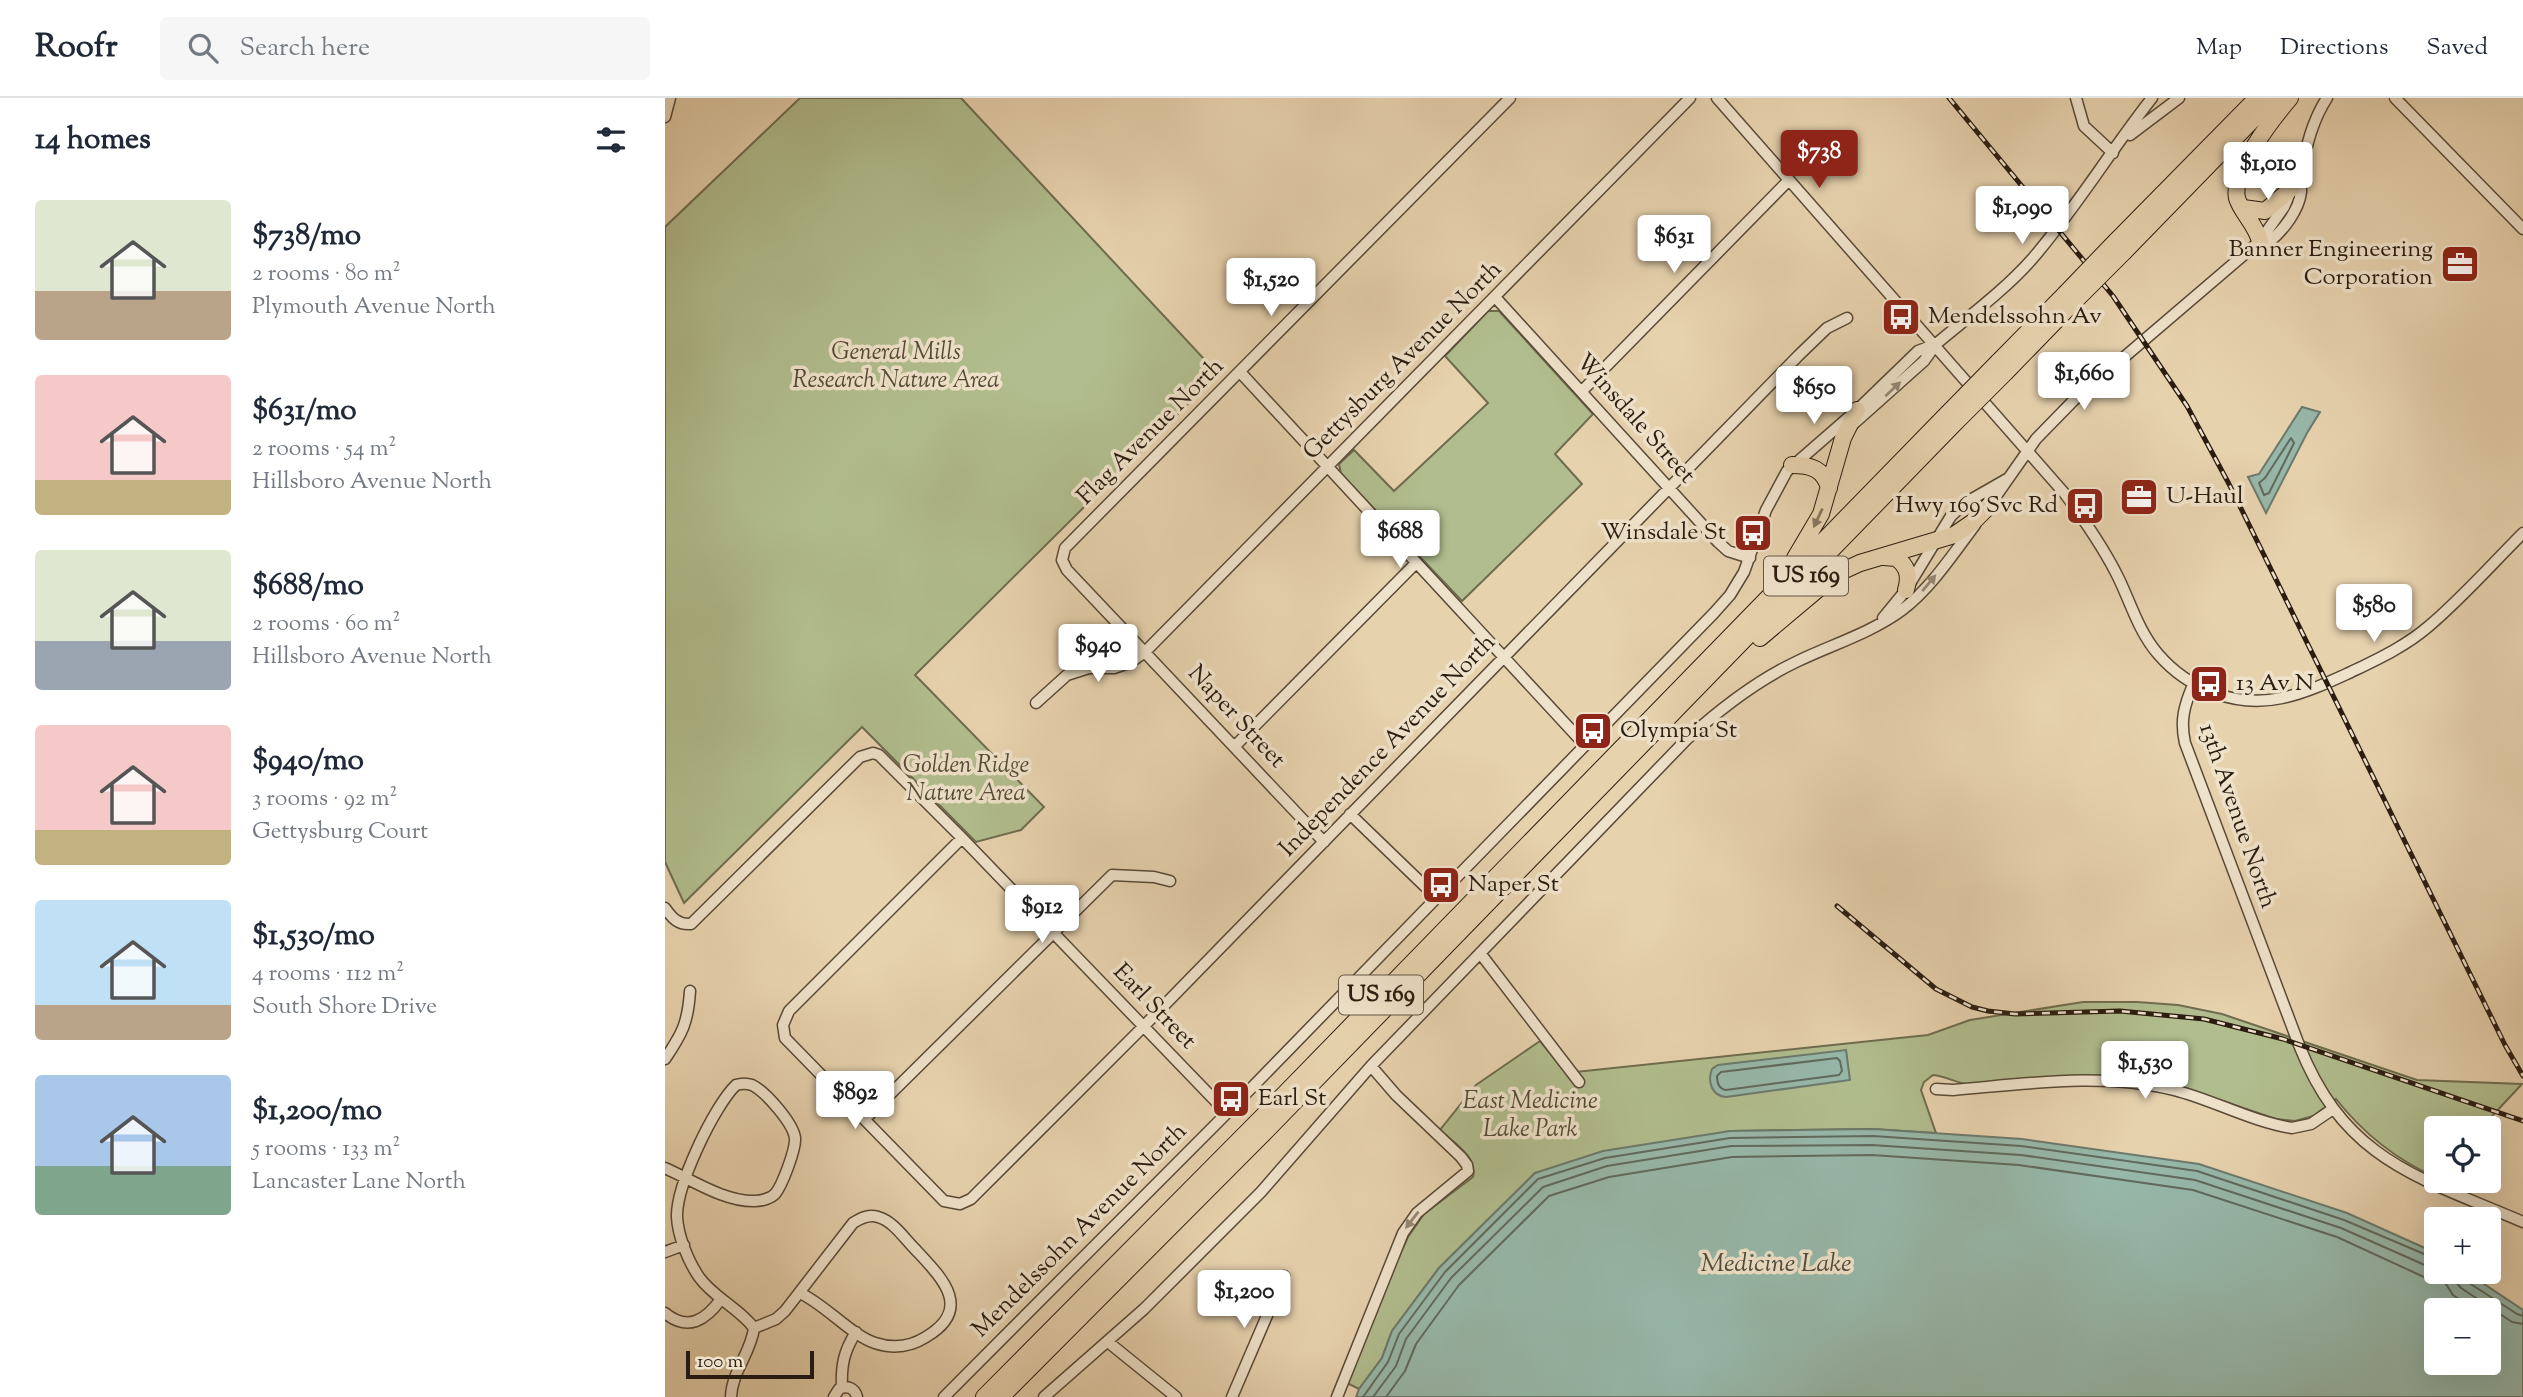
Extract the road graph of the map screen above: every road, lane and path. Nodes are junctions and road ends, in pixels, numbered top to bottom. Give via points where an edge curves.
1 (670, 98) edge
2 (1510, 98) edge
3 (1690, 98) edge
4 (1717, 98) edge
5 (2076, 98) edge
6 (2152, 98) edge
7 (2179, 98) edge
8 (2257, 98) edge
9 (2274, 98) edge
10 (2290, 98) edge
11 (2327, 98) edge
12 (2395, 98) edge
13 (665, 117) edge
14 (2113, 153) junction
15 (1789, 180) junction
16 (2296, 184) junction
17 (2242, 208) junction
18 (2523, 229) edge
19 (2260, 241) junction
20 (2120, 246) junction
21 (1495, 298) junction
22 (1847, 318) dead end
23 (1935, 344) junction
24 (1240, 372) junction
25 (1581, 391) junction
26 (1857, 410) junction
27 (1952, 417) junction
28 (1846, 430) junction
29 (2028, 452) junction
30 (1792, 465) junction
31 (1327, 468) junction
32 (2008, 479) junction
33 (1669, 487) junction
34 (1829, 488) junction
35 (1990, 505) junction
36 (2523, 533) edge
37 (1935, 542) junction
38 (1750, 558) junction
39 (1878, 558) junction
40 (1062, 560) joint
41 (1416, 563) junction
42 (1906, 590) junction
43 (1876, 625) junction
44 (1145, 652) junction
45 (1504, 658) junction
46 (1707, 660) junction
47 (2193, 685) junction
48 (1036, 704) dead end
49 (1656, 730) junction
50 (1585, 745) junction
51 (1235, 746) junction
52 (1350, 814) junction
53 (962, 838) junction
54 (1324, 842) junction
55 (1170, 881) dead end
56 (1437, 898) junction
57 (665, 908) edge
58 (1053, 933) junction
59 (1480, 953) junction
60 (690, 991) dead end
61 (1143, 1027) junction
62 (665, 1059) edge
63 (1371, 1066) junction
64 (1579, 1082) dead end
65 (1936, 1089) dead end
66 (2333, 1109) junction
67 (1227, 1113) junction
68 (865, 1119) junction
69 (665, 1168) edge
70 (685, 1177) junction
71 (2523, 1222) edge
72 (684, 1245) junction
73 (665, 1252) edge
74 (1284, 1276) dead end
75 (800, 1293) junction
76 (721, 1299) junction
77 (665, 1313) edge
78 (754, 1328) junction
79 (856, 1332) junction
80 (1108, 1342) junction
81 (842, 1387) junction
82 (1048, 1396) edge
83 (731, 1397) edge
84 (834, 1397) edge
85 (857, 1397) edge
86 (944, 1397) edge
87 (984, 1397) edge
88 (1001, 1397) edge
89 (1176, 1397) edge
90 (1232, 1397) edge
91 (1337, 1397) edge

1 - 13 street
2 - 24 street, Flag Avenue North
3 - 21 street, Gettysburg Avenue North
4 - 15 street
5 - 14 street via 2084,126
6 - 14 street, Mendelssohn Avenue North
7 - 14 street, Mendelssohn Avenue North
8 - 20 highway, US 169
9 - 20 highway, US 169
10 - 17 highway via 2239,177 2237,195
11 - 16 street via 2315,120
12 - 18 street
14 - 23 street, Mendelssohn Avenue North via 2030,262
15 - 23 street
15 - 25 street
16 - 17 highway via 2265,211
16 - 19 street via 2301,193 2286,224 2269,242
17 - 19 highway
19 - 29 street via 2074,400
20 - 27 highway, US 169, bridge
21 - 25 street, Winsdale Street
21 - 31 street, Gettysburg Avenue North
22 - 33 street, Independence Avenue North via 1828,328 1799,355
23 - 26 street, Mendelssohn Avenue North via 1918,351
28 -> 23 street, Mendelssohn Avenue North via 1924,361
23 - 29 street
24 - 31 street
24 - 40 street, Flag Avenue North via 1065,548
25 - 33 street, Winsdale Street
26 - 28 highway
26 - 30 street, Mendelssohn Avenue North
27 - 46 highway, US 169
27 - 49 highway, US 169
28 - 30 street, Mendelssohn Avenue North
28 - 34 highway
29 - 32 street
29 - 47 street via 2103,548 2146,638
30 - 34 highway via 1818,470
30 - 38 street, Mendelssohn Avenue North via 1772,494
31 - 41 street
31 - 44 street, Gettysburg Avenue North
32 - 35 street
32 - 37 street via 1965,503
33 - 38 street, Winsdale Street via 1728,551
33 - 45 street, Independence Avenue North
34 -> 46 highway via 1805,544
35 - 37 highway via 1963,530
43 -> 35 street via 1924,589
36 - 47 street via 2429,627 2381,658 2301,693 2270,700 2238,699
37 - 39 highway
37 - 42 street
38 - 50 street, Mendelssohn Avenue North via 1730,595
39 - 42 highway via 1901,561 1908,574
39 - 49 highway via 1822,584
40 - 44 street, Naper Street
41 - 45 street
41 - 51 street
42 - 43 street
43 - 59 street via 1793,663 1716,714
44 - 48 street, Gettysburg Avenue North via 1114,668 1089,668 1067,675
44 - 51 street, Naper Street
45 - 50 street
45 - 52 street, Independence Avenue North
46 - 87 highway, US 169
47 - 66 street, 13th Avenue North via 2181,721 2185,743 2302,1052
49 - 88 highway, US 169
50 - 56 street, Mendelssohn Avenue North
51 - 54 street, Naper Street
52 - 54 street, Independence Avenue North
52 - 56 street
53 - 57 street, Earl Street via 873,753 860,757 691,925 674,920
53 - 58 street, Earl Street
53 - 68 street via 789,1011 782,1025 785,1038
54 - 61 street, Independence Avenue North
55 - 58 street via 1112,875
56 - 67 street, Mendelssohn Avenue North
58 - 61 street, Earl Street
58 - 68 street
59 - 63 street
59 - 64 street
60 - 62 street via 685,1029
61 - 67 street, Earl Street
61 - 68 street, Independence Avenue North via 971,1199 960,1204 944,1201
63 - 80 street via 1261,1192
63 -> 91 street via 1461,1157 1468,1171 1417,1213 1403,1233
65 - 66 street via 2091,1081 2133,1084 2172,1089 2292,1128 2311,1124
66 - 71 street, 13th Avenue North via 2378,1155
67 - 86 street, Mendelssohn Avenue North
69 - 70 street
70 - 70 street via 743,1200 768,1198 779,1188 795,1147 792,1127 755,1087 743,1083 731,1090 710,1123
70 - 72 street via 677,1206
72 - 73 street
72 - 76 street via 701,1280
74 - 90 street
75 - 78 street via 776,1319
75 - 79 street
75 - 79 street via 853,1223 866,1216 889,1222 945,1282 951,1297 948,1315 940,1327 904,1346 874,1343
76 - 77 street via 695,1321 674,1321
76 - 78 street
78 - 83 street
79 - 81 street via 844,1352
80 - 82 street
80 - 89 street
81 - 84 street
81 - 85 street via 853,1390

